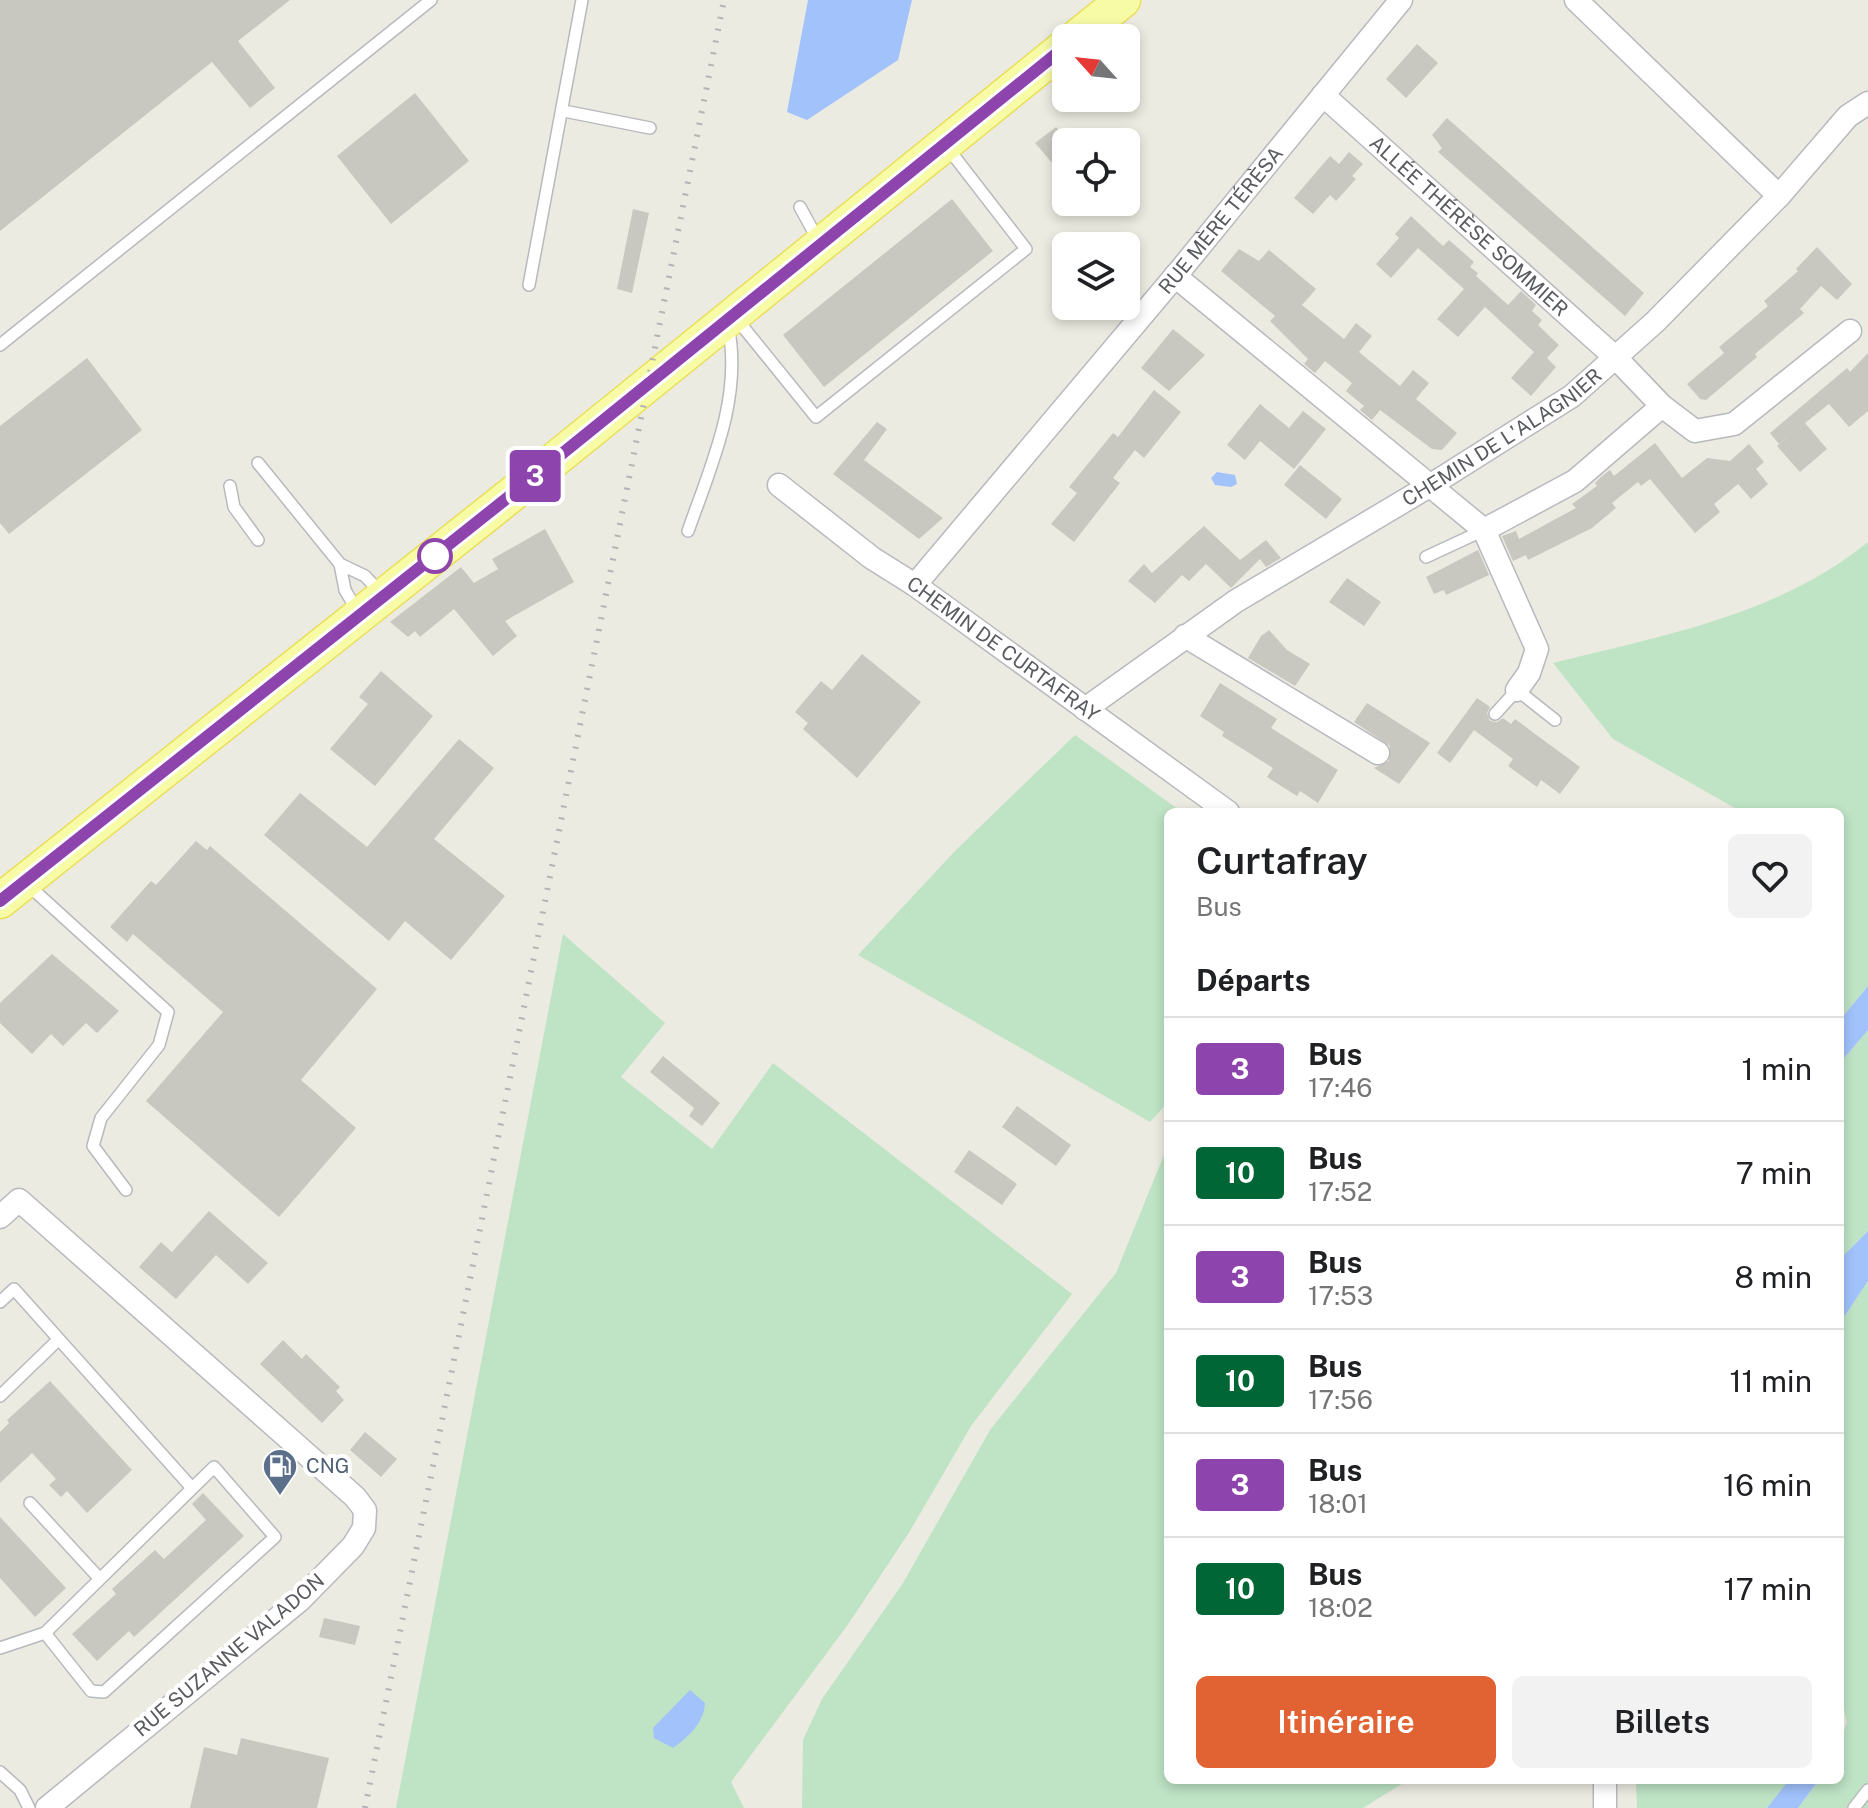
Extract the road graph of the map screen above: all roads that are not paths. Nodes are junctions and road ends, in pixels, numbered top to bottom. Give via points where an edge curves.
1 (431, 0) edge
2 (1123, 0) edge
3 (1401, 0) edge
4 (1576, 0) edge
5 (580, 1) edge
6 (1093, 24) edge
7 (1052, 57) edge
8 (1323, 95) junction
9 (1868, 103) edge
10 (564, 111) junction
11 (650, 128) dead end
12 (944, 144) junction
13 (1779, 196) junction
14 (800, 207) dead end
15 (820, 244) junction
16 (1175, 276) junction
17 (529, 285) dead end
18 (730, 318) junction
19 (1850, 331) dead end
20 (0, 345) edge
21 (1616, 358) junction
22 (1662, 406) junction
23 (258, 463) dead end
24 (779, 485) dead end
25 (1431, 485) junction
26 (230, 486) dead end
27 (1484, 530) junction
28 (688, 531) dead end
29 (258, 540) dead end
30 (1426, 557) dead end
31 (340, 564) junction
32 (915, 585) junction
33 (372, 606) junction
34 (1185, 636) junction
35 (1517, 690) junction
36 (1085, 709) junction
37 (1495, 714) dead end
38 (1555, 720) dead end
39 (1378, 753) dead end
40 (1222, 808) edge
41 (12, 892) edge
42 (126, 1190) dead end
43 (0, 1217) edge
44 (0, 1302) edge
45 (59, 1339) junction
46 (0, 1396) edge
47 (192, 1488) junction
48 (30, 1503) dead end
49 (100, 1579) junction
50 (45, 1633) junction
51 (0, 1648) edge
52 (0, 1772) edge
53 (1605, 1784) edge
54 (1868, 1790) edge
55 (29, 1808) edge
56 (47, 1808) edge
57 (1605, 1808) edge
58 (1854, 1808) edge

1 - 20 lane
2 - 6 main road
3 - 8 street, RUE MÈRE TÉRÈSA
4 - 13 street
5 - 10 lane
7 - 12 main road
8 - 16 street, RUE MÈRE TÉRÈSA
8 - 21 street, ALLÉE THÉRÈSE SOMMIER
9 - 13 street, CHEMIN DE L'ALAGNIER via 1848,116
10 - 11 lane
10 - 17 lane
12 - 15 main road
12 - 18 lane via 1026,249 816,417
13 - 21 street, CHEMIN DE L'ALAGNIER
14 - 15 lane
15 - 18 main road
16 - 25 street
16 - 32 street, RUE MÈRE TÉRÈSA
18 - 28 lane via 730,401
18 - 33 main road
19 - 22 street, ALLÉE THÉRÈSE SOMMIER via 1734,424 1695,431
21 - 22 street, ALLÉE THÉRÈSE SOMMIER
21 - 25 street, CHEMIN DE L'ALAGNIER via 1572,396
22 - 27 street via 1575,481
23 - 31 lane
24 - 32 street, CHEMIN DE CURTAFRAY
25 - 27 street
25 - 34 street, CHEMIN DE L'ALAGNIER
26 - 29 lane via 234,507
27 - 30 lane
27 - 35 street via 1537,649
31 - 33 lane via 345,590
31 - 33 lane via 365,576
32 - 36 street, CHEMIN DE CURTAFRAY
33 - 41 main road
34 - 36 street, CHEMIN DE L'ALAGNIER
34 - 39 street
35 - 37 lane
35 - 38 lane
36 - 40 street, CHEMIN DE CURTAFRAY
41 - 42 lane via 168,1012 159,1045 101,1118 93,1146
43 - 56 street, RUE SUZANNE VALADON via 19,1200 365,1510 364,1528 353,1546 300,1600
44 - 45 lane via 14,1289
45 - 46 lane
45 - 47 lane
47 - 49 lane
47 - 50 lane via 214,1467 275,1537 104,1692 91,1691
48 - 49 lane
49 - 50 lane
50 - 51 lane
52 - 55 lane via 20,1790
53 - 57 street
54 - 58 lane

